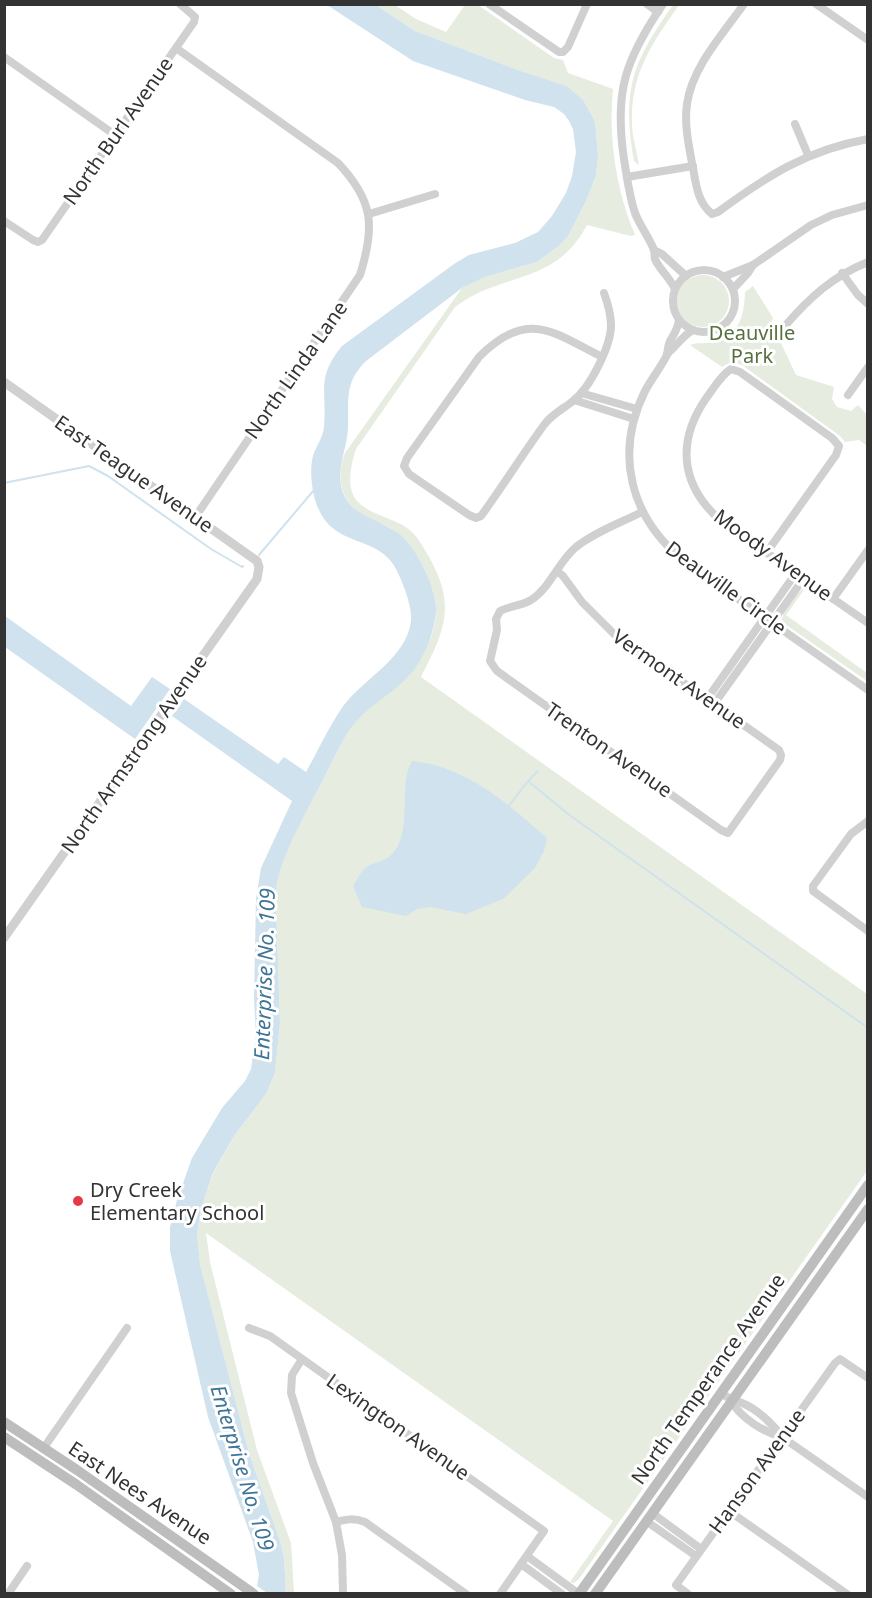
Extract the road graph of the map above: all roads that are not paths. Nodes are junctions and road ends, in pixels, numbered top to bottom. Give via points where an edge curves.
1 (180, 4) edge
2 (489, 4) edge
3 (587, 4) edge
4 (647, 4) edge
5 (663, 4) edge
6 (744, 4) edge
7 (816, 4) edge
8 (658, 12) junction
9 (867, 40) edge
10 (176, 48) junction
11 (4, 57) edge
12 (795, 124) dead end
13 (115, 135) junction
14 (867, 139) edge
15 (808, 155) junction
16 (693, 166) junction
17 (627, 177) junction
18 (435, 194) dead end
19 (867, 205) edge
20 (369, 214) junction
21 (4, 221) edge
22 (654, 250) junction
23 (867, 262) edge
24 (753, 265) junction
25 (843, 273) junction
26 (686, 276) junction
27 (723, 277) junction
28 (675, 289) junction
29 (733, 289) junction
30 (604, 293) dead end
31 (867, 304) edge
32 (679, 320) junction
33 (785, 326) dead end
34 (693, 330) junction
35 (667, 354) junction
36 (602, 357) junction
37 (867, 367) edge
38 (4, 382) edge
39 (581, 393) junction
40 (848, 395) dead end
41 (574, 400) junction
42 (637, 409) junction
43 (634, 419) junction
44 (642, 512) junction
45 (196, 516) junction
46 (867, 550) edge
47 (767, 552) junction
48 (259, 568) joint
49 (557, 571) junction
50 (800, 576) junction
51 (833, 599) junction
52 (769, 620) junction
53 (867, 623) edge
54 (867, 690) edge
55 (711, 702) junction
56 (781, 755) joint
57 (867, 821) edge
58 (867, 931) edge
59 (4, 938) edge
60 (867, 1185) edge
61 (867, 1209) edge
62 (127, 1328) dead end
63 (249, 1329) dead end
64 (302, 1359) junction
65 (867, 1378) edge
66 (720, 1393) junction
67 (731, 1401) junction
68 (4, 1422) edge
69 (4, 1431) edge
70 (4, 1437) edge
71 (782, 1437) junction
72 (44, 1449) junction
73 (867, 1497) edge
74 (729, 1510) junction
75 (649, 1517) junction
76 (336, 1522) junction
77 (699, 1552) junction
78 (526, 1556) junction
79 (521, 1564) junction
80 (27, 1566) dead end
81 (8, 1593) edge
82 (231, 1593) edge
83 (254, 1593) edge
84 (342, 1593) edge
85 (466, 1593) edge
86 (500, 1593) edge
87 (562, 1593) edge
88 (579, 1593) edge
89 (595, 1593) edge
90 (688, 1593) edge
91 (847, 1593) edge

1 - 10 street, North Burl Avenue via 195,17
2 - 3 street via 554,51 563,52
4 - 8 street
5 - 8 street
6 - 16 street via 690,89 686,116
7 - 9 street
8 - 17 street via 633,53 623,84 620,127
10 - 13 street, North Burl Avenue
10 - 20 street via 338,163 357,187
11 - 13 street
12 - 15 street
13 - 21 street, North Burl Avenue via 42,240 38,243
14 - 15 street
15 - 16 street via 712,214 696,188
16 - 17 street
17 - 22 street via 635,211
18 - 20 street
19 - 24 street via 811,225
20 - 45 street, North Linda Lane via 370,236 360,275
22 - 26 street
22 - 28 street via 655,259
23 - 25 street
24 - 27 street
24 - 29 street
25 - 31 street
25 - 33 street via 808,299
26 - 27 street via 705,270
26 - 28 street
27 - 29 street
28 - 32 street via 674,311
29 - 34 street via 735,301 730,320 715,331
30 - 36 street via 611,323
32 - 34 street
32 - 35 street, Deauville Circle
34 - 35 street, Deauville Circle
35 - 42 street, Deauville Circle
36 - 39 street
36 - 41 street via 545,328 508,334 479,357 404,466 476,518 482,516 548,419
37 - 40 street
38 - 45 street, East Teague Avenue
39 - 41 street
39 - 42 street
41 - 43 street
42 - 43 street, Deauville Circle
43 - 44 street, Deauville Circle via 629,458
44 - 49 street via 582,543
44 - 52 street, Deauville Circle via 672,551
45 - 48 street, East Teague Avenue via 257,561
46 - 51 street
47 - 47 street, Moody Avenue via 721,521 705,504 690,478 687,442 691,425 731,369 839,446
47 - 50 street, Moody Avenue
48 - 59 street, North Armstrong Avenue via 257,579
49 - 55 street, Vermont Avenue via 614,634
49 - 56 street, Trenton Avenue via 537,596 497,615 492,665 728,833
50 - 51 street, Moody Avenue
50 - 52 street
51 - 53 street, Moody Avenue
52 - 54 street, Deauville Circle
52 - 55 street
55 - 56 street, Vermont Avenue
57 - 58 street via 850,834 813,886 817,896
60 - 66 main road, North Temperance Avenue
61 - 67 main road, North Temperance Avenue
62 - 72 street
63 - 64 street, Lexington Avenue via 270,1336
64 - 76 street via 292,1375 291,1393
64 - 78 street, Lexington Avenue via 544,1531
65 - 71 street, Hanson Avenue via 840,1359
66 - 67 street
66 - 88 main road, North Temperance Avenue
67 - 71 street via 743,1404 775,1426
67 - 75 main road, North Temperance Avenue
68 - 72 main road, East Nees Avenue
69 - 72 main road via 34,1450
70 - 82 main road, East Nees Avenue
71 - 73 street
71 - 74 street, Hanson Avenue
72 - 83 main road, East Nees Avenue
74 - 77 street, Hanson Avenue
74 - 91 street
75 - 77 street
75 - 89 main road, North Temperance Avenue
76 - 84 street via 342,1555
76 - 85 street via 365,1522
77 - 90 street, Hanson Avenue via 676,1585
78 - 79 street
78 - 88 street
79 - 86 street
79 - 87 street
80 - 81 street

